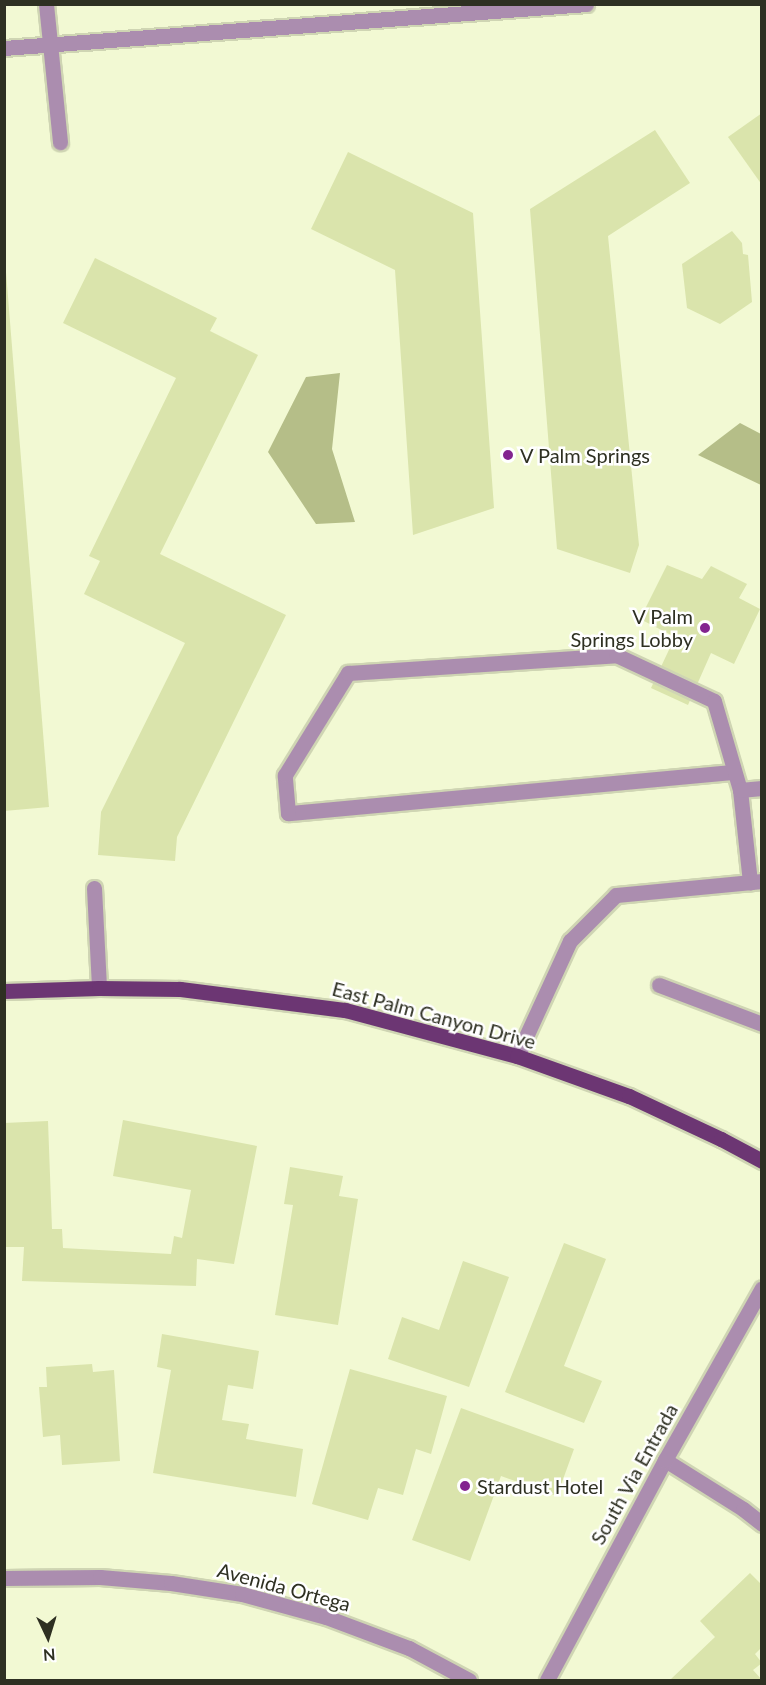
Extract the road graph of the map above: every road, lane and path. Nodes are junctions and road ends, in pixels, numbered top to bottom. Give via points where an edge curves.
1 (46, 4) edge
2 (586, 4) edge
3 (49, 44) junction
4 (4, 48) edge
5 (60, 142) dead end
6 (732, 772) junction
7 (762, 789) edge
8 (740, 790) junction
9 (756, 882) edge
10 (94, 888) dead end
11 (659, 985) dead end
12 (99, 988) junction
13 (4, 990) edge
14 (762, 1023) edge
15 (517, 1056) junction
16 (762, 1161) edge
17 (762, 1288) edge
18 (664, 1460) junction
19 (762, 1524) edge
20 (4, 1578) edge
21 (470, 1680) edge
22 (547, 1680) edge

1 - 3 street
2 - 3 street
3 - 4 street
3 - 5 street
6 - 6 street via 288,813 285,775 348,673 616,655 714,701
6 - 8 street
7 - 8 street
8 - 9 street
9 - 15 street via 616,895 570,941
10 - 12 street
11 - 14 street
12 - 13 main road, East Palm Canyon Drive
12 - 15 main road, East Palm Canyon Drive via 180,989 345,1010
15 - 16 main road, East Palm Canyon Drive via 629,1096
17 - 18 street, South Via Entrada
18 - 19 street
18 - 22 street, South Via Entrada
20 - 21 street, Avenida Ortega via 100,1577 243,1594 326,1617 409,1648

